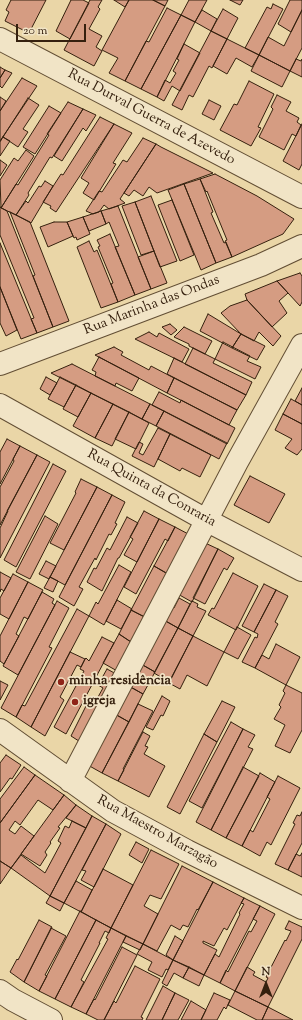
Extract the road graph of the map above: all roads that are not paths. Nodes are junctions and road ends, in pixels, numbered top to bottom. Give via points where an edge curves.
1 (0, 39) edge
2 (302, 197) edge
3 (302, 246) edge
4 (302, 345) edge
5 (0, 364) edge
6 (0, 405) edge
7 (206, 520) junction
8 (302, 570) edge
9 (3, 739) edge
10 (70, 781) junction
11 (302, 908) edge
12 (0, 991) edge
13 (51, 1020) edge

1 - 2 street, Rua Durval Guerra de Azevedo
3 - 5 street, Rua Marinha das Ondas via 261,265
4 - 7 street
6 - 7 street, Rua Quinta da Conraria
7 - 8 street, Rua Quinta da Conraria
7 - 10 street
9 - 10 street, Rua Maestro Marzagão
10 - 11 street, Rua Maestro Marzagão via 112,811
12 - 13 street

